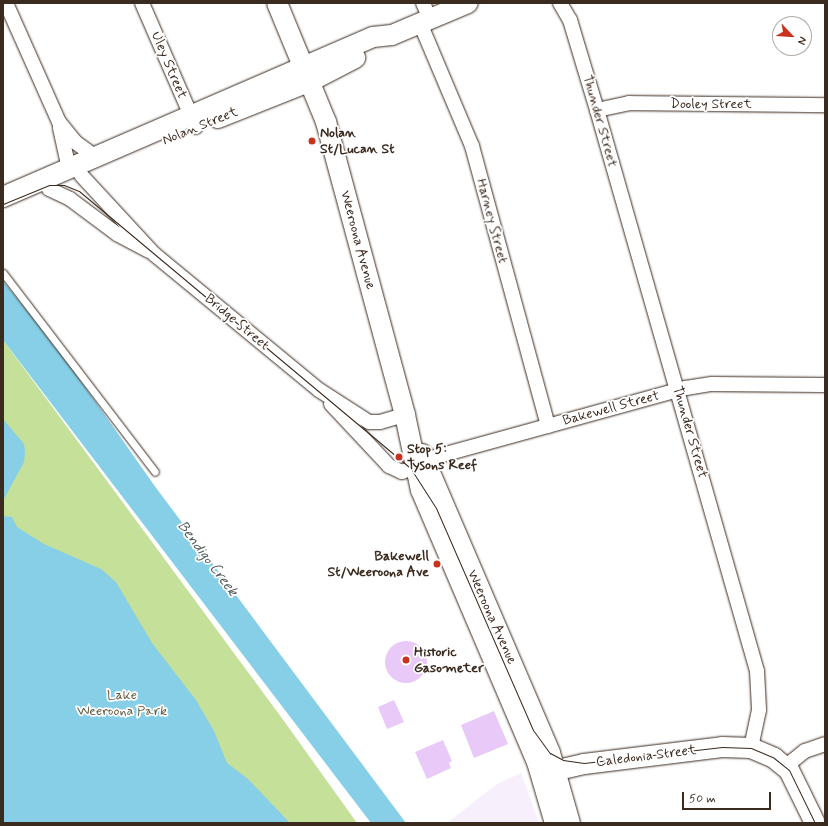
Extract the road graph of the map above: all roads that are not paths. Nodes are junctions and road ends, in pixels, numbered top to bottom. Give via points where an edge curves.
1 (6, 3) edge
2 (142, 3) edge
3 (277, 3) edge
4 (468, 3) edge
5 (560, 3) edge
6 (570, 3) edge
7 (424, 15) edge
8 (570, 20) junction
9 (308, 74) junction
10 (825, 105) edge
11 (597, 110) junction
12 (54, 112) junction
13 (193, 122) junction
14 (96, 157) junction
15 (75, 170) junction
16 (49, 189) junction
17 (3, 198) edge
18 (3, 209) edge
19 (154, 254) junction
20 (3, 273) edge
21 (825, 386) edge
22 (319, 390) junction
23 (678, 390) junction
24 (405, 415) junction
25 (548, 426) junction
26 (419, 464) junction
27 (155, 472) dead end
28 (825, 744) edge
29 (751, 748) junction
30 (786, 767) junction
31 (549, 771) junction
32 (555, 823) edge
33 (570, 823) edge
34 (815, 823) edge

1 - 12 street, Bridge Street
2 - 13 street, Uley Street
3 - 9 street, Weeroona Avenue
4 - 7 street, Nolan Street
5 - 8 street, Thunder Street
6 - 8 street, Thunder Street
7 - 9 street, Nolan Street via 392,35 380,46
7 - 25 street, Harney Street via 472,146
8 - 11 street, Thunder Street
9 - 13 street, Nolan Street
9 - 24 street, Weeroona Avenue via 334,152
10 - 11 street, Dooley Street via 629,103
11 - 23 street, Thunder Street
12 - 14 street, Bridge Street via 75,142
12 - 15 street, Bridge Street
13 - 14 street, Nolan Street
13 - 15 street, Nolan Street
14 - 15 street, Nolan Street
15 - 16 street, Nolan Street
15 - 17 street, Nolan Street
15 - 19 street, Bridge Street
16 - 18 street, Nolan Street
16 - 19 street, Bridge Street via 74,201 117,234
19 - 22 street, Bridge Street
20 - 27 lane
21 - 23 street, Bakewell Street via 712,384
22 - 24 street, Bridge Street via 369,422 380,422
22 - 26 street, Bridge Street via 389,466 404,472
23 - 25 street, Bakewell Street
23 - 29 street, Thunder Street via 757,671 759,710
24 - 26 street, Weeroona Avenue
25 - 26 street, Bakewell Street
26 - 31 street, Weeroona Avenue via 426,504
28 - 30 street via 805,751
29 - 30 street via 767,754
29 - 31 street, Caledonia Street via 722,747
30 - 34 street via 797,782
31 - 32 street, Weeroona Avenue
31 - 33 street, Weeroona Avenue

